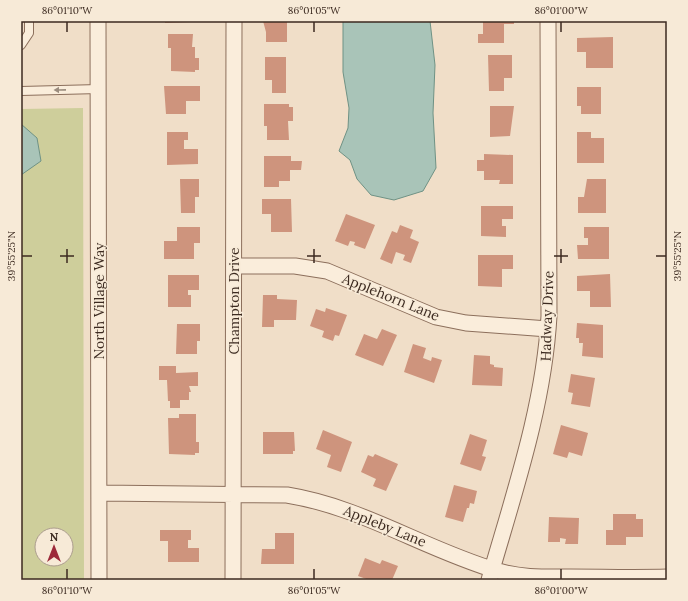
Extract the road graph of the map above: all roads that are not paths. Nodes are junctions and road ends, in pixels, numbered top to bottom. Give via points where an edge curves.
1 (29, 21) edge
2 (98, 21) edge
3 (234, 21) edge
4 (548, 21) edge
5 (21, 45) edge
6 (99, 89) junction
7 (21, 91) edge
8 (234, 266) junction
9 (548, 329) junction
10 (100, 493) junction
11 (234, 494) junction
12 (491, 574) edge
13 (667, 578) edge
14 (99, 580) edge
15 (233, 580) edge

1 - 5 lane via 29,33
2 - 6 street, North Village Way
3 - 8 street, Champton Drive
4 - 9 street, Hadway Drive
6 -> 7 lane
6 - 10 street, North Village Way
8 - 9 street, Applehorn Lane via 295,266 327,272 436,316 466,323
8 - 11 street, Champton Drive
9 - 12 street, Hadway Drive via 544,375 537,407
10 - 11 street, Appleby Lane
10 - 14 street, North Village Way
11 - 12 street, Appleby Lane via 287,495 326,502 478,565
11 - 15 street, Champton Drive
12 - 13 street, Appleby Lane via 534,577

